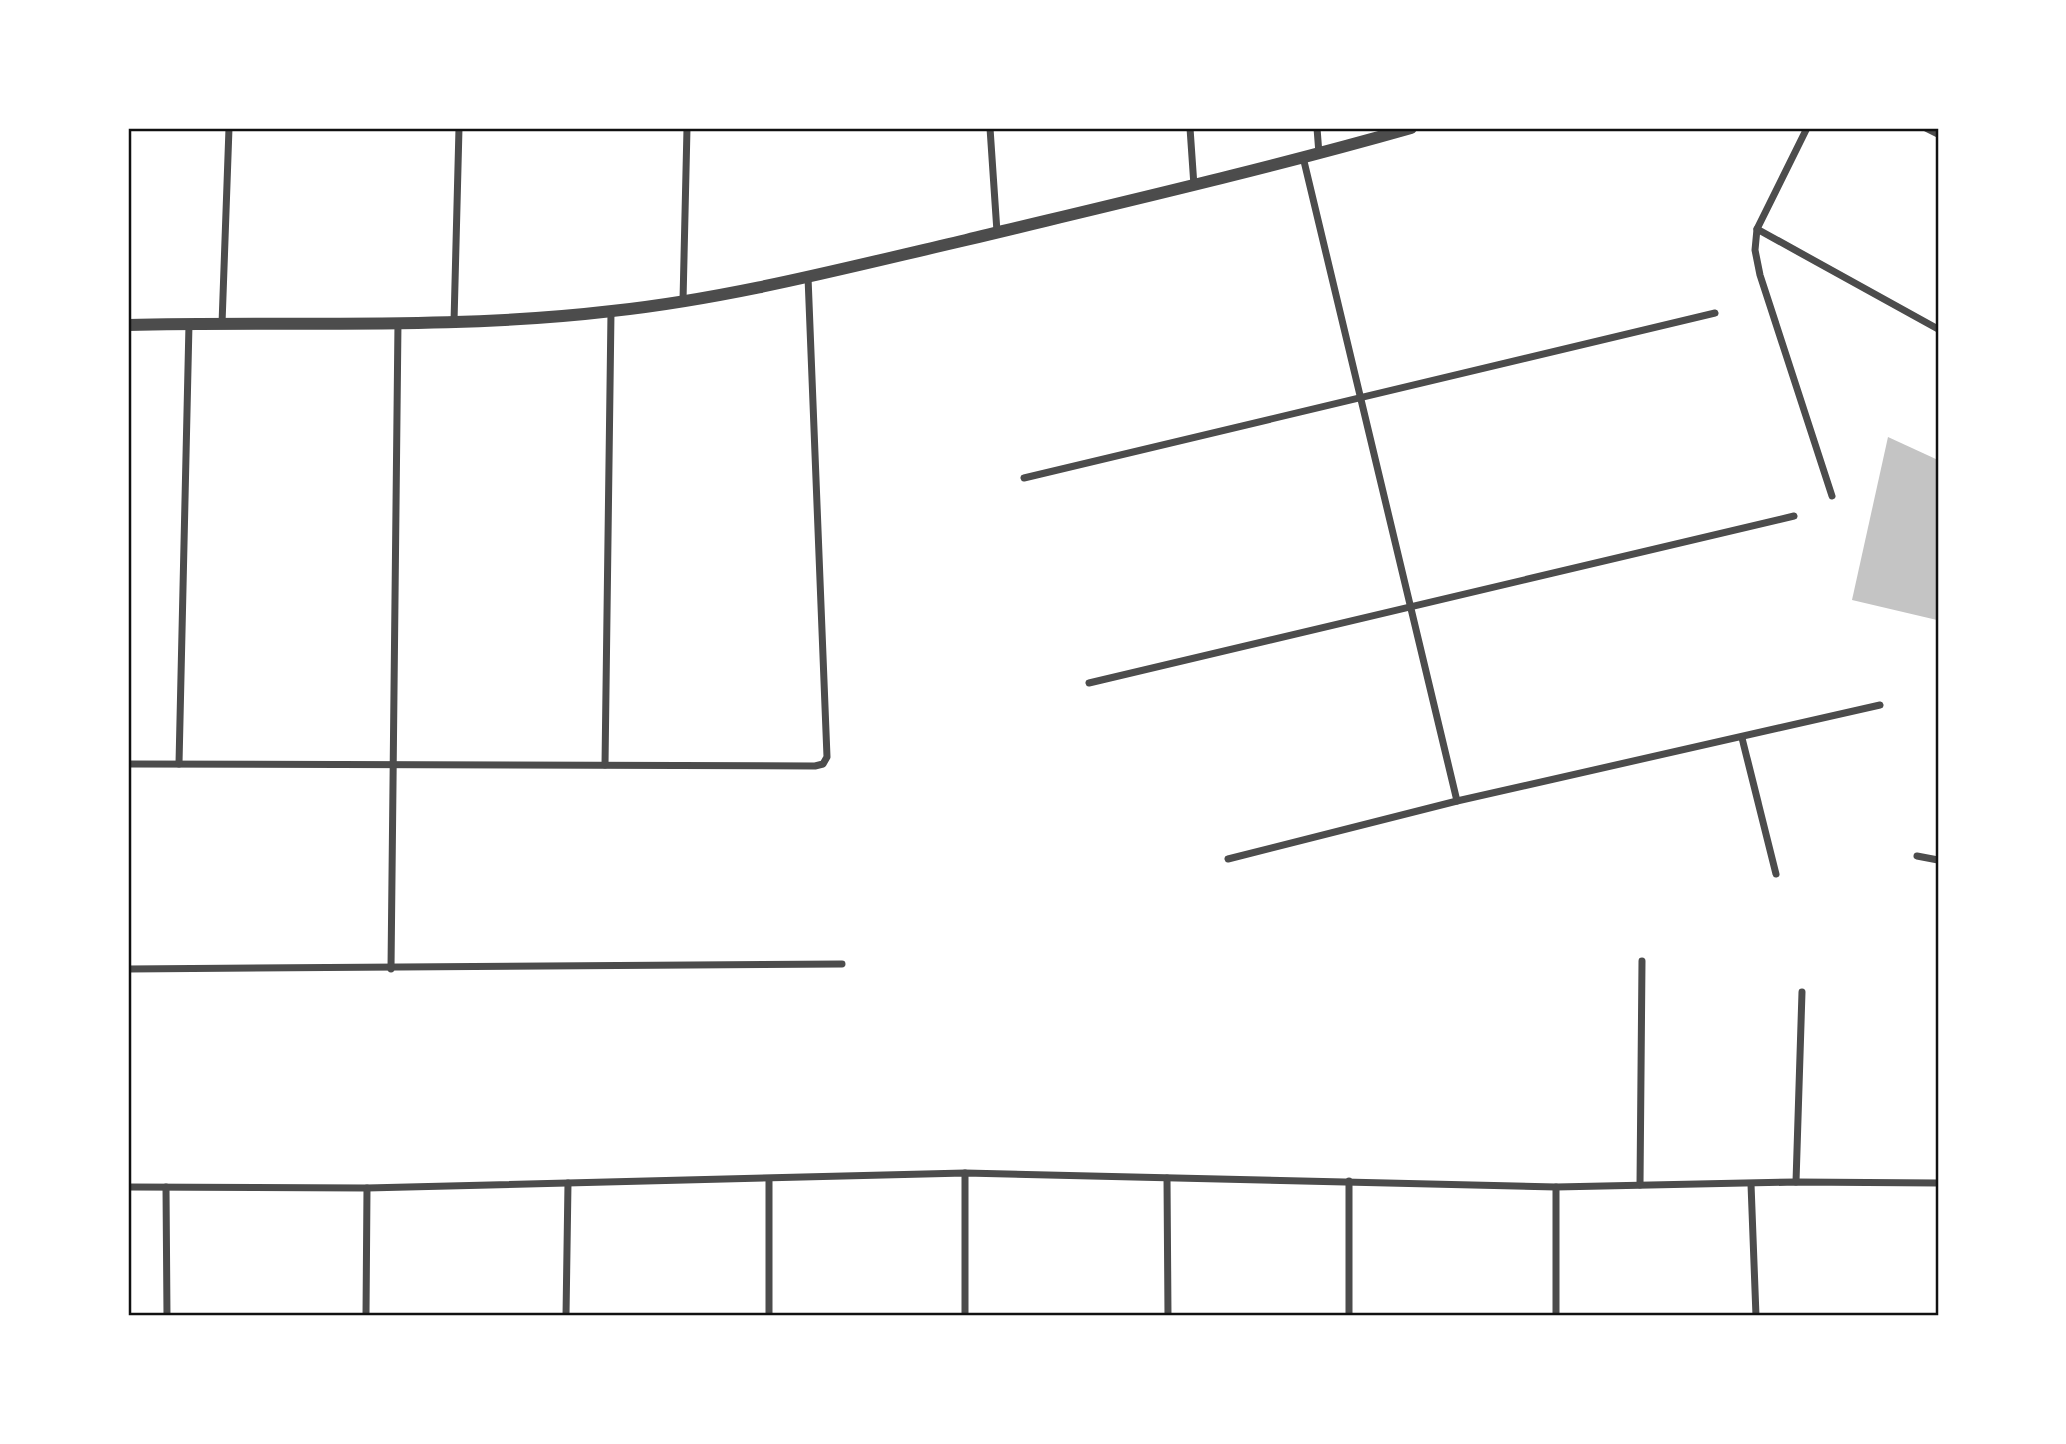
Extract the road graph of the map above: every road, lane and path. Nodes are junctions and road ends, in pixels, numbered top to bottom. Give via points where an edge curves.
1 (229, 128) edge
2 (459, 128) edge
3 (687, 128) edge
4 (990, 128) edge
5 (1190, 128) edge
6 (1317, 128) edge
7 (1410, 128) edge
8 (1807, 128) edge
9 (1926, 128) edge
10 (1938, 134) edge
11 (1319, 154) junction
12 (1303, 157) junction
13 (1194, 186) junction
14 (1757, 229) junction
15 (997, 232) junction
16 (808, 277) junction
17 (683, 301) junction
18 (611, 312) junction
19 (1715, 313) dead end
20 (398, 322) junction
21 (454, 322) junction
22 (190, 324) junction
23 (222, 324) junction
24 (128, 325) edge
25 (1938, 329) edge
26 (1360, 398) junction
27 (1024, 478) dead end
28 (1832, 496) dead end
29 (1794, 516) dead end
30 (1410, 607) junction
31 (1089, 683) dead end
32 (1880, 705) dead end
33 (1742, 738) junction
34 (128, 764) edge
35 (179, 764) junction
36 (393, 764) junction
37 (605, 765) junction
38 (1457, 802) junction
39 (1917, 856) dead end
40 (1228, 859) dead end
41 (1938, 860) edge
42 (1776, 874) dead end
43 (1642, 961) dead end
44 (842, 964) dead end
45 (391, 968) junction
46 (128, 969) edge
47 (1802, 992) dead end
48 (965, 1173) junction
49 (1167, 1178) junction
50 (769, 1179) junction
51 (1349, 1181) junction
52 (1796, 1182) junction
53 (568, 1183) junction
54 (1938, 1183) edge
55 (1751, 1184) junction
56 (1640, 1185) junction
57 (128, 1187) edge
58 (166, 1187) junction
59 (1556, 1187) junction
60 (367, 1188) junction
61 (167, 1316) edge
62 (366, 1316) edge
63 (566, 1316) edge
64 (769, 1316) edge
65 (965, 1316) edge
66 (1168, 1316) edge
67 (1349, 1316) edge
68 (1556, 1316) edge
69 (1756, 1316) edge

1 - 23 street
2 - 21 street
3 - 17 street
4 - 15 street
5 - 13 street
6 - 11 street
7 - 11 street
8 - 14 street
9 - 10 street
11 - 12 street
12 - 13 street
12 - 26 street
13 - 15 street
14 - 25 street
14 - 28 street via 1760,275
15 - 16 street
16 - 17 street
16 - 37 street via 827,757 815,766
17 - 18 street
18 - 21 street
18 - 37 street
19 - 26 street
20 - 21 street
20 - 23 street
20 - 36 street
22 - 23 street
22 - 24 street
22 - 35 street
26 - 27 street
26 - 30 street
29 - 30 street
30 - 31 street
30 - 38 street
32 - 33 street
33 - 38 street
33 - 42 street
34 - 35 street
35 - 36 street
36 - 37 street
36 - 45 street
38 - 40 street
39 - 41 street
43 - 56 street
44 - 45 street
45 - 46 street
47 - 52 street
48 - 49 street
48 - 50 street
48 - 65 street
49 - 51 street
49 - 66 street
50 - 53 street
50 - 64 street
51 - 59 street
51 - 67 street
52 - 54 street
52 - 55 street
53 - 60 street
53 - 63 street
55 - 56 street
55 - 69 street
56 - 59 street
57 - 58 street
58 - 60 street
58 - 61 street
59 - 68 street
60 - 62 street

